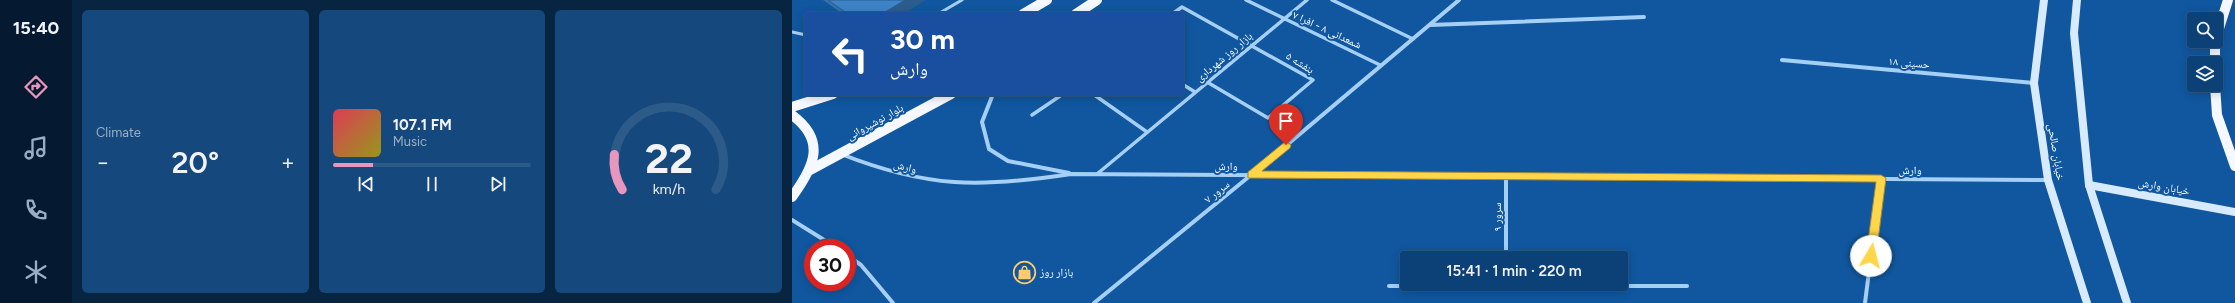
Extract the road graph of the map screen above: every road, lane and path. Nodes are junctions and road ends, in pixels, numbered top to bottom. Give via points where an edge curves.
1 (962, 0) edge
2 (1047, 0) edge
3 (1097, 0) edge
4 (1246, 0) edge
5 (1307, 0) edge
6 (1332, 0) edge
7 (1459, 0) edge
8 (2044, 0) edge
9 (2077, 0) edge
10 (2228, 0) edge
11 (941, 12) edge
12 (1026, 12) edge
13 (1079, 12) edge
14 (1175, 12) edge
15 (2223, 16) edge
16 (1644, 17) dead end
17 (1283, 20) junction
18 (1429, 25) junction
19 (792, 32) edge
20 (804, 34) edge
21 (1412, 39) junction
22 (1252, 46) junction
23 (1782, 60) dead end
24 (1380, 65) junction
25 (1207, 82) junction
26 (2034, 83) junction
27 (1184, 85) edge
28 (1195, 92) junction
29 (2215, 92) edge
30 (827, 96) edge
31 (948, 96) edge
32 (992, 96) edge
33 (1060, 96) edge
34 (1096, 96) edge
35 (792, 107) edge
36 (792, 115) edge
37 (1032, 115) dead end
38 (1148, 132) junction
39 (841, 154) junction
40 (2235, 166) edge
41 (810, 170) junction
42 (1071, 174) junction
43 (1097, 174) junction
44 (1251, 175) junction
45 (1506, 176) junction
46 (1881, 178) junction
47 (2048, 180) junction
48 (2089, 185) junction
49 (792, 197) edge
50 (2235, 212) edge
51 (792, 220) edge
52 (823, 239) edge
53 (1506, 251) edge
54 (856, 261) edge
55 (1389, 286) dead end
56 (1400, 286) edge
57 (1628, 286) edge
58 (1687, 286) dead end
59 (893, 303) edge
60 (1094, 303) edge
61 (1865, 303) edge
62 (2087, 303) edge
63 (2127, 303) edge

1 - 11 lane
2 - 12 main road
3 - 13 main road
4 - 17 street, شمعدانی ۸ - افرا ۷
5 - 17 street, بازار روز شهرداری
6 - 21 street
7 - 18 street, سرور ۷
8 - 26 main road, خيابان صالحی
9 - 48 main road via 2074,33
10 - 15 main road
14 - 22 street via 1182,7
16 - 18 street
17 - 22 street, بازار روز شهرداری
17 - 24 street, شمعدانی ۸ - افرا ۷
18 - 21 street, سرور ۷
19 - 20 lane
21 - 24 street, سرور ۷
22 - 25 street, بازار روز شهرداری
22 - 25 street, بنفشه ۵ via 1313,80 1268,118
23 - 26 street, حسینی ۱۸
24 - 44 street, سرور ۷
25 - 28 street, بازار روز شهرداری
26 - 47 main road, خيابان صالحی
27 - 28 street
28 - 38 street, بازار روز شهرداری
29 - 40 main road via 2217,115
30 - 35 main road
31 - 39 main road, بلوار نوشیروانی
32 - 42 street via 982,122 989,149 1008,161
33 - 37 street
34 - 38 street
36 - 41 main road via 802,121 813,137 815,147
38 - 43 street, بازار روز شهرداری
39 - 41 main road, بلوار نوشیروانی
39 - 42 street, وارش via 873,168 915,180 964,185 1017,183
41 - 49 main road
42 - 43 street, وارش
43 - 44 street, وارش
44 - 45 street, وارش
44 - 60 street, سرور ۷
45 - 46 street, وارش
45 - 53 street, سرور ۹
46 - 47 street, وارش
46 - 61 street
47 - 62 main road, خيابان صالحی
48 - 50 main road, خیابان وارش
48 - 63 main road
51 - 52 street
54 - 59 street
55 - 56 street
57 - 58 street

